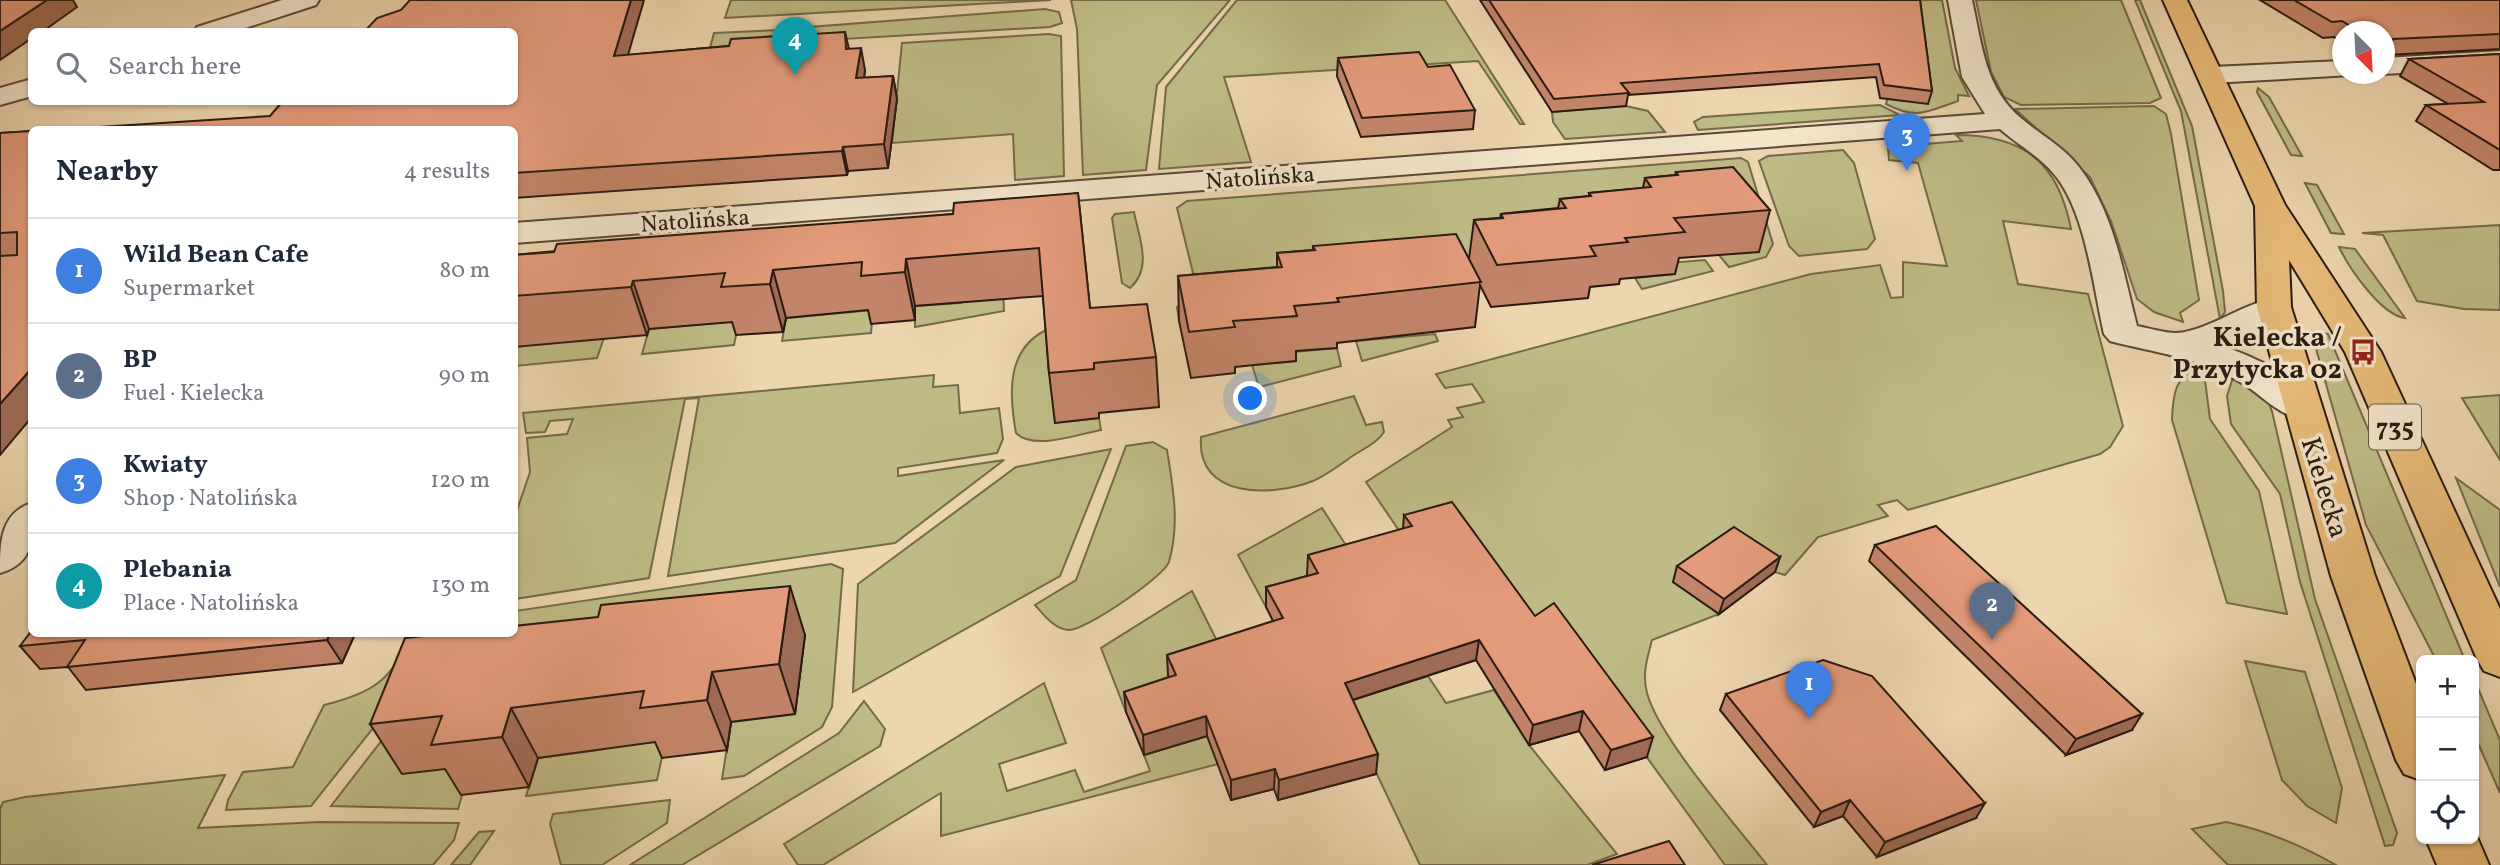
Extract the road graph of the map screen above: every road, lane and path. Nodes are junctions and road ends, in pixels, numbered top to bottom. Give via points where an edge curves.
1 (307, 0) edge
2 (1960, 0) edge
3 (2175, 0) edge
4 (219, 28) edge
5 (2500, 59) edge
6 (2395, 65) edge
7 (2332, 70) edge
8 (2212, 75) junction
9 (28, 88) edge
10 (0, 97) edge
11 (2006, 120) junction
12 (2270, 205) junction
13 (518, 233) edge
14 (2274, 307) junction
15 (2179, 342) junction
16 (2302, 409) junction
17 (28, 522) edge
18 (0, 558) edge
19 (2500, 659) edge
20 (2416, 746) edge
21 (2454, 844) edge
22 (2463, 865) edge

1 - 4 street
2 - 11 street via 1975,77
3 - 8 main road, Kielecka / 735
5 - 6 street
7 - 8 street
8 - 12 main road, Kielecka / 735
9 - 10 street
11 - 13 street, Natolińska
11 - 15 street via 2057,161 2077,186 2094,228 2122,334
12 - 14 main road, Kielecka / 735
12 - 19 main road, Kielecka / 735 via 2362,352
14 - 15 street via 2227,332
14 - 16 main road, Kielecka / 735
15 - 16 street via 2246,368
16 - 20 main road, Kielecka / 735 via 2353,576
17 - 18 street
21 - 22 main road

